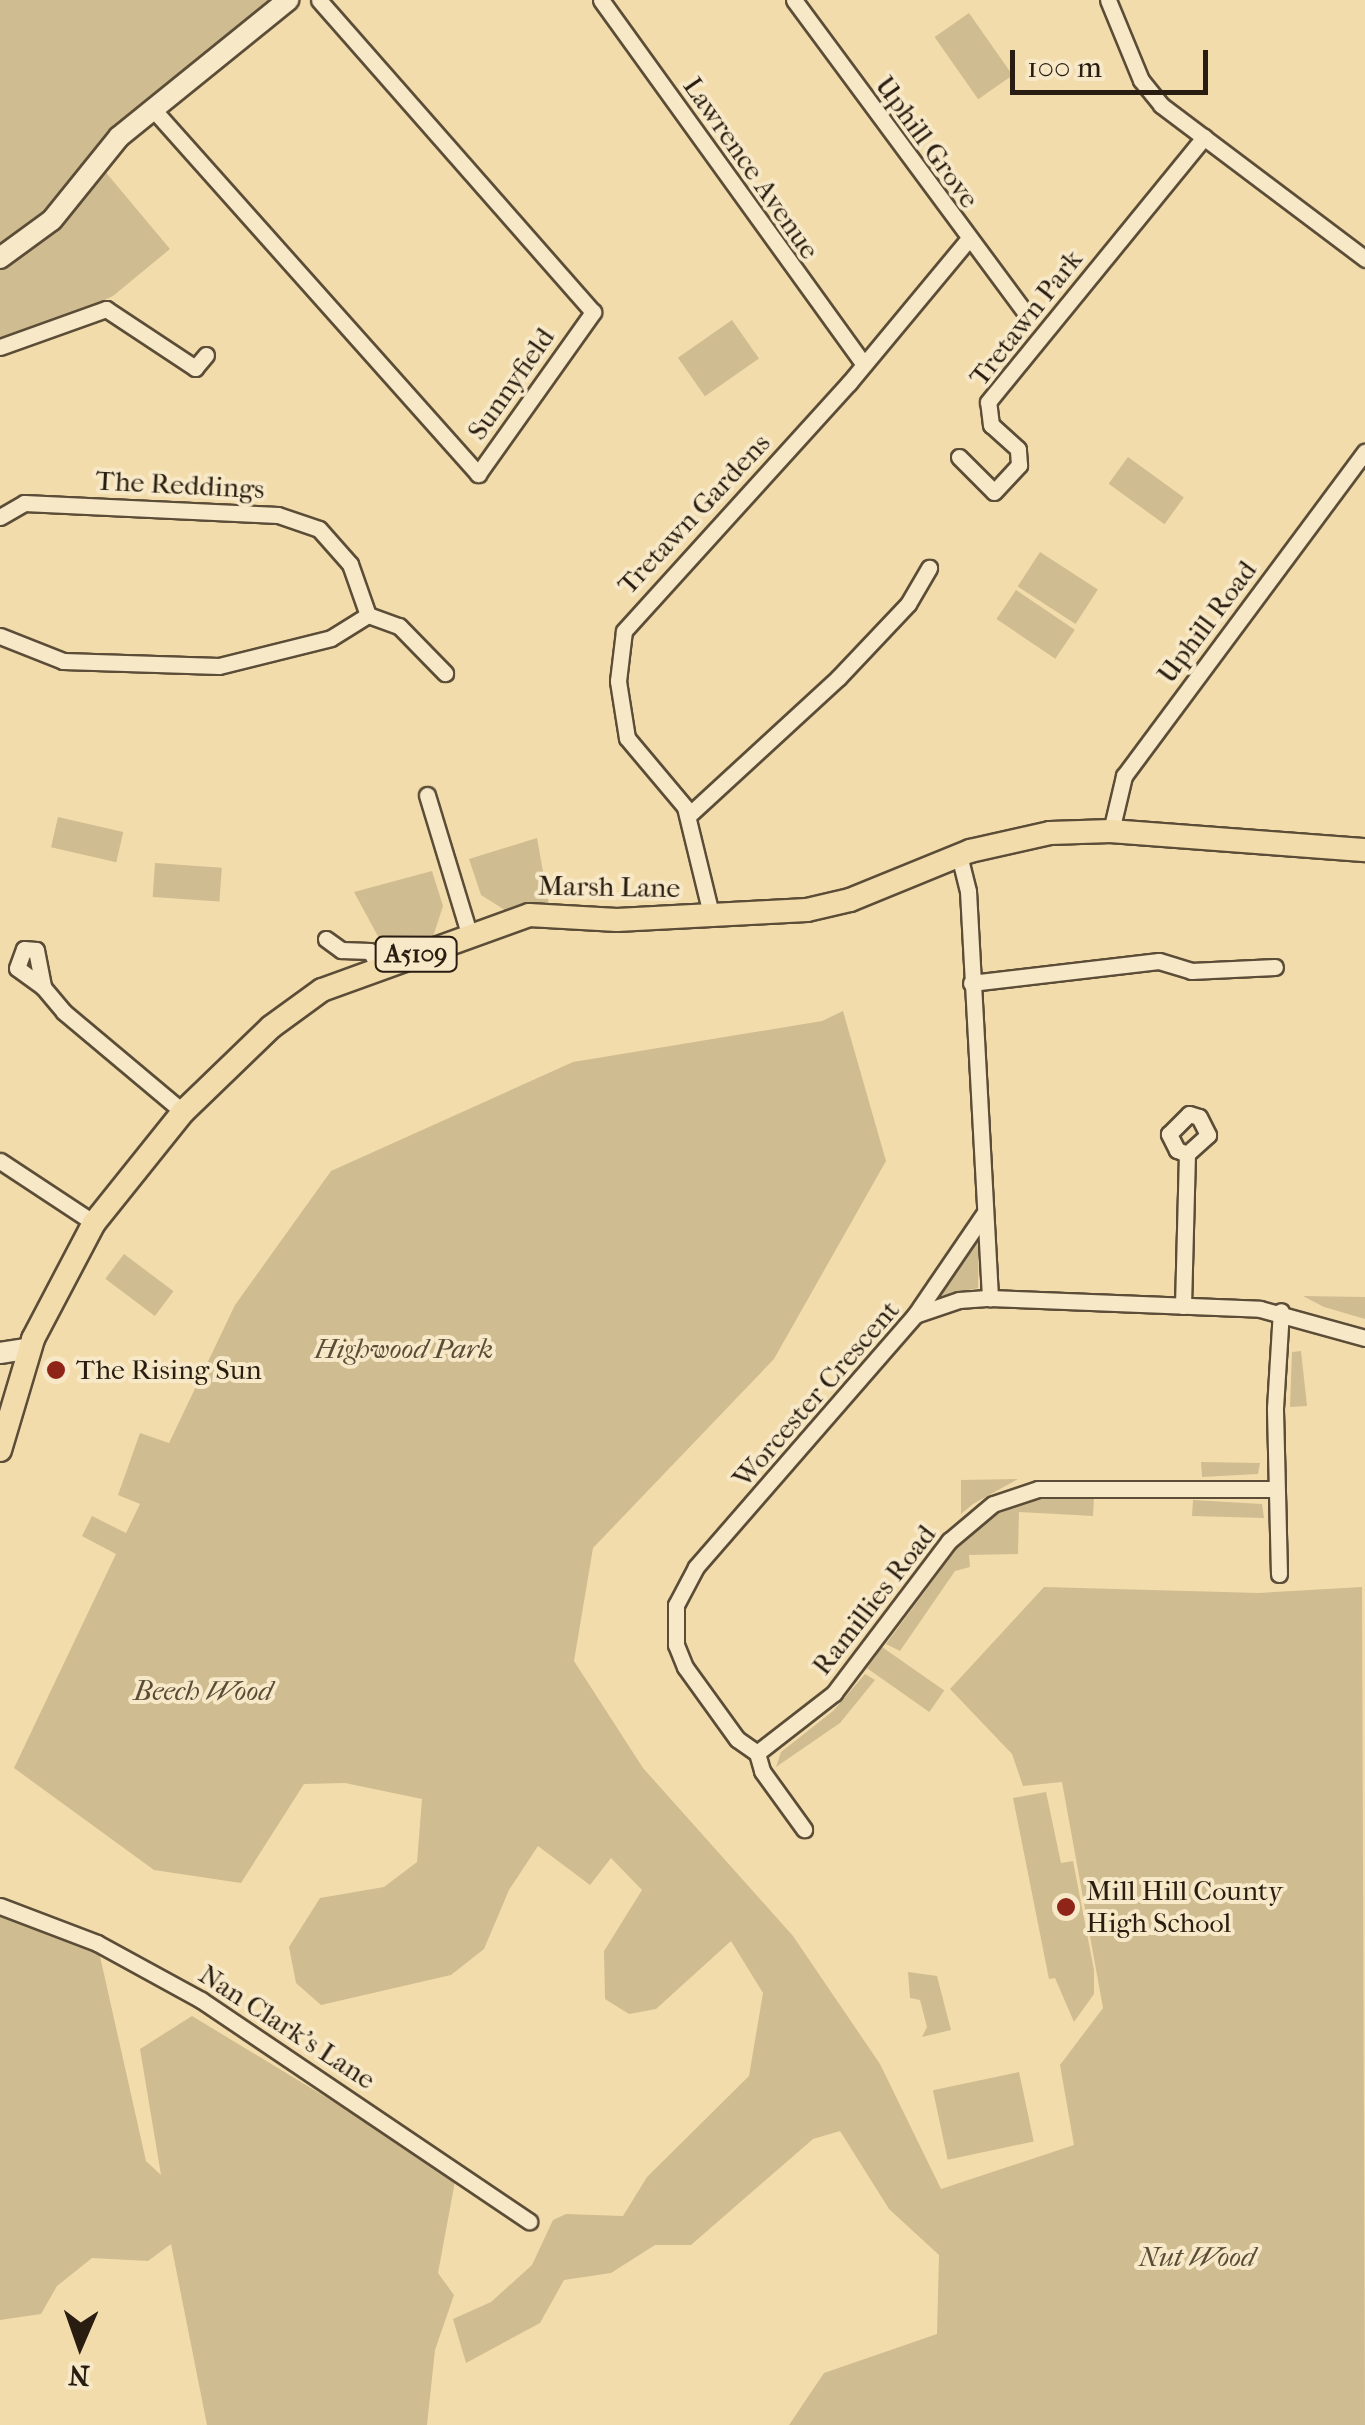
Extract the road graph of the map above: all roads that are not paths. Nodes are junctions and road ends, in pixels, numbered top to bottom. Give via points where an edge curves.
1 (288, 0) edge
2 (319, 0) edge
3 (601, 0) edge
4 (794, 0) edge
5 (1108, 0) edge
6 (153, 108) junction
7 (1204, 137) junction
8 (967, 241) junction
9 (0, 258) edge
10 (1365, 259) edge
11 (1024, 311) dead end
12 (0, 347) edge
13 (206, 355) dead end
14 (862, 363) junction
15 (1365, 452) edge
16 (959, 457) dead end
17 (0, 518) edge
18 (928, 568) dead end
19 (368, 616) junction
20 (0, 636) edge
21 (445, 673) dead end
22 (427, 795) dead end
23 (688, 816) junction
24 (1111, 831) junction
25 (1365, 850) edge
26 (959, 855) junction
27 (712, 918) junction
28 (470, 933) junction
29 (326, 939) dead end
30 (1275, 967) dead end
31 (380, 968) junction
32 (971, 982) junction
33 (43, 988) dead end
34 (183, 1112) junction
35 (1188, 1154) dead end
36 (0, 1161) edge
37 (984, 1214) junction
38 (94, 1223) junction
39 (990, 1298) junction
40 (1183, 1306) junction
41 (1282, 1311) junction
42 (915, 1315) junction
43 (1365, 1338) edge
44 (30, 1348) junction
45 (0, 1356) edge
46 (21, 1373) junction
47 (6, 1406) edge
48 (0, 1450) edge
49 (1276, 1488) junction
50 (1279, 1574) dead end
51 (757, 1752) junction
52 (804, 1829) dead end
53 (0, 1906) edge
54 (529, 2222) dead end

1 - 6 street
2 - 6 street, Sunnyfield via 593,312 478,474
3 - 14 street, Lawrence Avenue
4 - 8 street, Uphill Grove
5 - 7 street via 1141,80
6 - 9 street via 119,137 52,220
7 - 10 street
7 - 16 street, Tretawn Park via 988,402 991,425 1018,450 1020,465 994,492
8 - 11 street, Uphill Grove
8 - 14 street, Tretawn Gardens
12 - 13 street via 106,308 195,368
14 - 23 street, Tretawn Gardens via 624,631 618,681 627,738
15 - 24 street, Uphill Road via 1131,766
17 - 19 street, The Reddings via 24,503 278,515 319,529 350,564
18 - 23 street via 908,604 838,678
19 - 20 street via 330,638 219,666 63,661
19 - 21 street via 400,626
22 - 28 street
23 - 27 street, Tretawn Gardens
24 - 25 main road, Marsh Lane / A5109
24 - 26 main road, Marsh Lane / A5109 via 1050,833
26 - 27 main road, Marsh Lane / A5109 via 850,900
26 - 32 street via 968,892
27 - 28 main road, Marsh Lane / A5109 via 554,913
28 - 31 main road, Marsh Lane / A5109
29 - 31 street via 341,950 370,950
30 - 32 street via 1191,971 1159,961
31 - 34 main road, Marsh Lane / A5109 via 302,1002
32 - 37 street
33 - 34 street
34 - 38 main road, Marsh Lane / A5109
35 - 40 street
36 - 38 street
37 - 39 street
37 - 42 street
38 - 44 main road, Marsh Lane / A5109
39 - 40 street, Worcester Crescent
39 - 42 street, Worcester Crescent via 958,1300
40 - 41 street, Worcester Crescent
41 - 43 street, Worcester Crescent
41 - 49 street
42 - 51 street, Worcester Crescent via 682,1589 673,1623 676,1644 737,1740
44 - 45 street
44 - 46 main road, Marsh Lane / A5109
45 - 46 street
46 - 47 main road, Marsh Lane / A5109
47 - 48 main road, A5109
49 - 50 street
49 - 51 street, Ramillies Road via 1038,1489 993,1504 949,1540 834,1693
51 - 52 street via 762,1770
53 - 54 street, Nan Clark's Lane via 97,1943 202,2000

